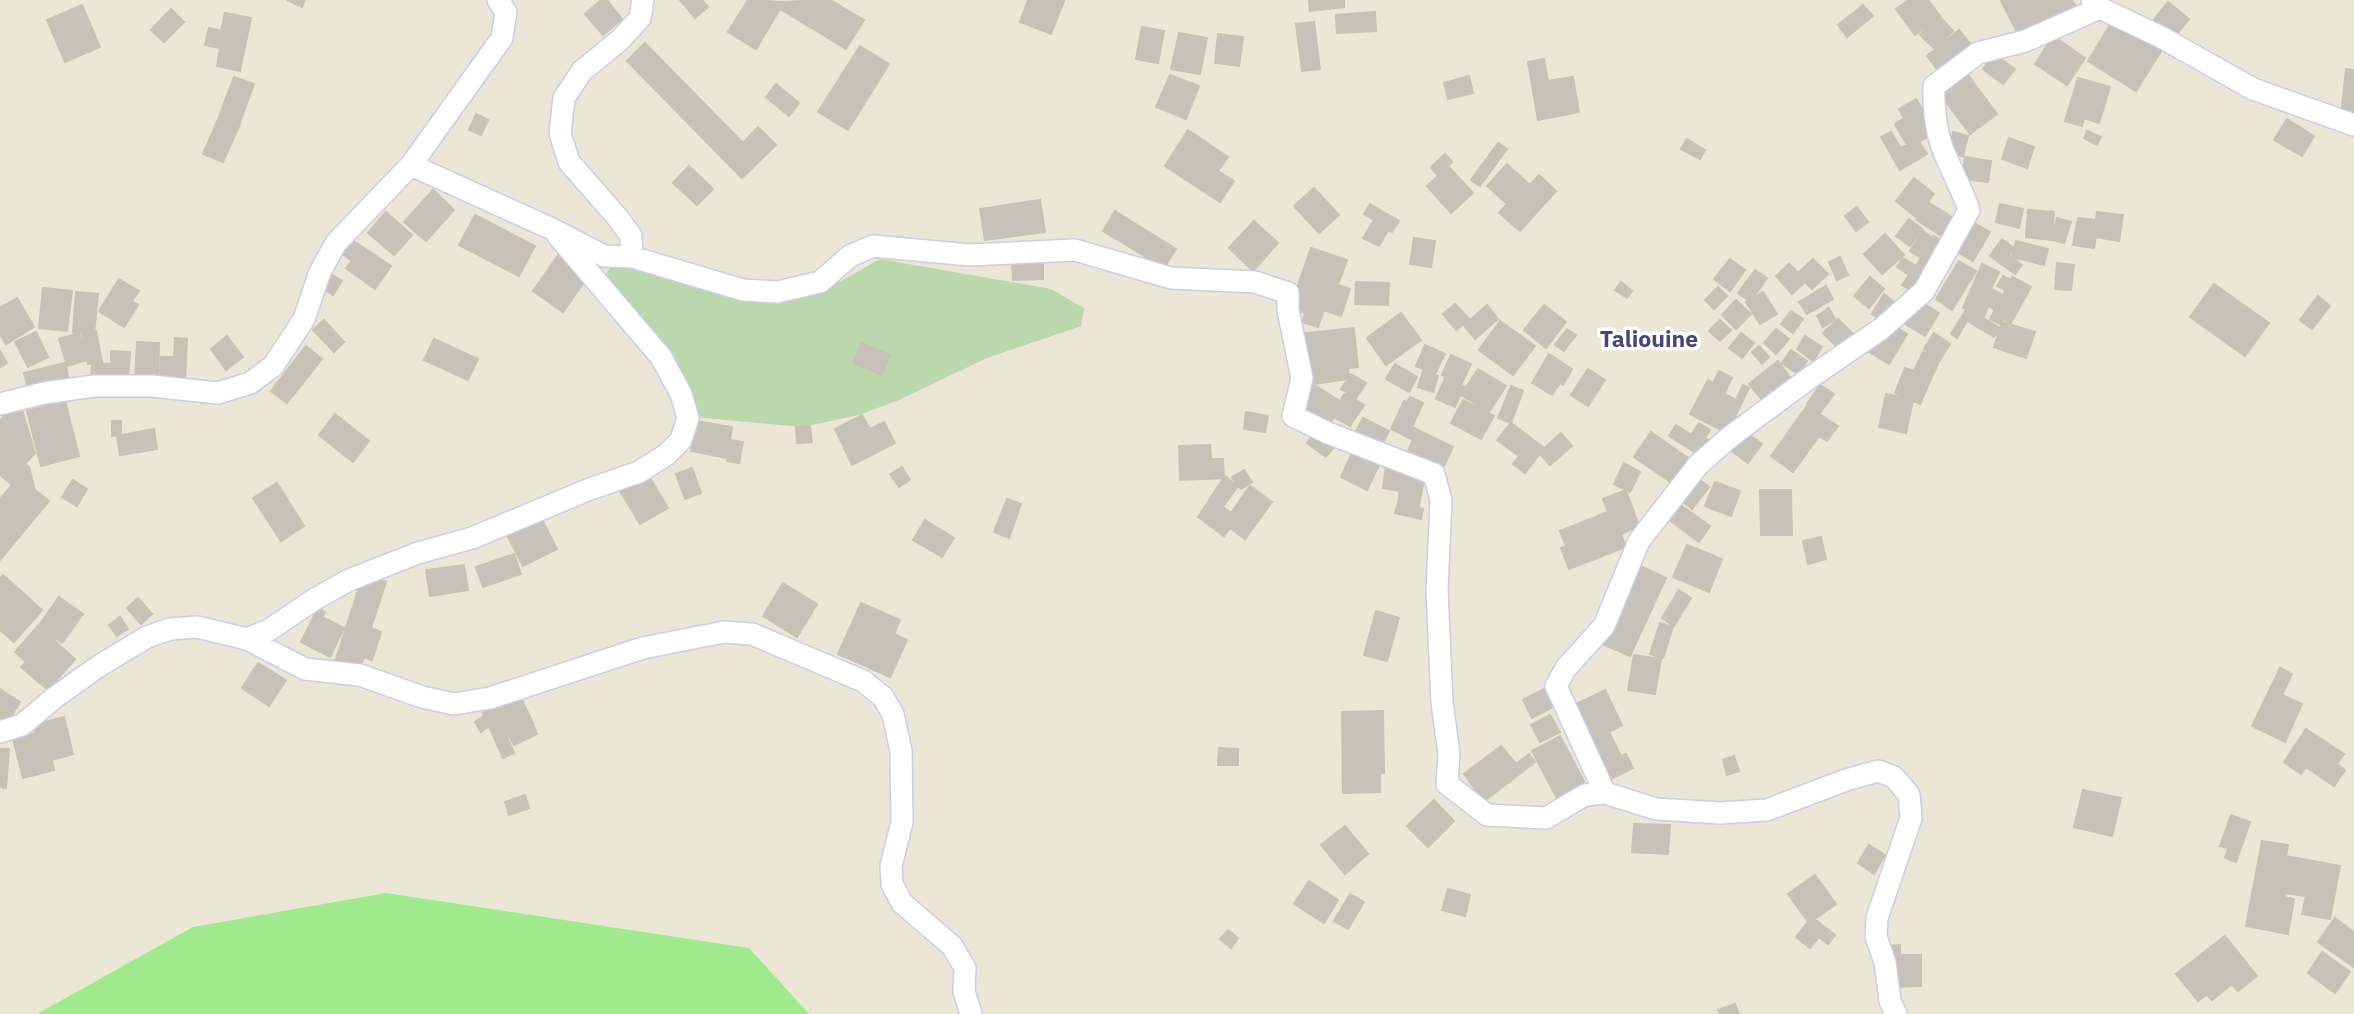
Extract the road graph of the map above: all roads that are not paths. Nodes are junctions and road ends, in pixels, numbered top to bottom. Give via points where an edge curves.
1 (498, 0) edge
2 (643, 0) edge
3 (2096, 4) edge
4 (2354, 125) edge
5 (411, 165) junction
6 (552, 229) junction
7 (632, 257) junction
8 (0, 404) edge
9 (247, 639) junction
10 (0, 732) edge
11 (1605, 793) junction
12 (971, 1014) edge
13 (1896, 1014) edge

1 - 5 street via 506,12 502,38
2 - 7 street via 640,18 582,71 564,98 560,133 569,162 631,236
3 - 4 street via 2253,89
3 - 11 street via 2025,41 1978,52 1934,86 1942,146 1969,210 1924,291 1881,329 1723,443 1698,465 1639,541 1604,626 1556,686
5 - 6 street
5 - 8 street via 336,243 320,272 304,320 285,351 250,383 218,393 94,386
6 - 7 street via 604,256
6 - 9 street via 662,357 688,418 681,440 639,472 472,538 349,580
7 - 11 street via 743,290 777,292 820,282 850,256 873,246 970,255 1075,250 1171,278 1255,282 1288,293 1302,378 1293,416 1434,474 1441,500 1437,590 1449,754 1447,785 1487,815 1546,818 1584,794
9 - 10 street via 197,627 147,637 99,666 22,725
9 - 12 street via 305,669 360,675 454,704 490,698 643,648 724,632 752,634 863,681 883,697 893,714 901,751 902,822 891,866 892,884 902,903 952,946 965,968 964,990
11 - 13 street via 1657,809 1720,813 1767,810 1878,771 1894,777 1909,795 1911,818 1877,918 1876,937

